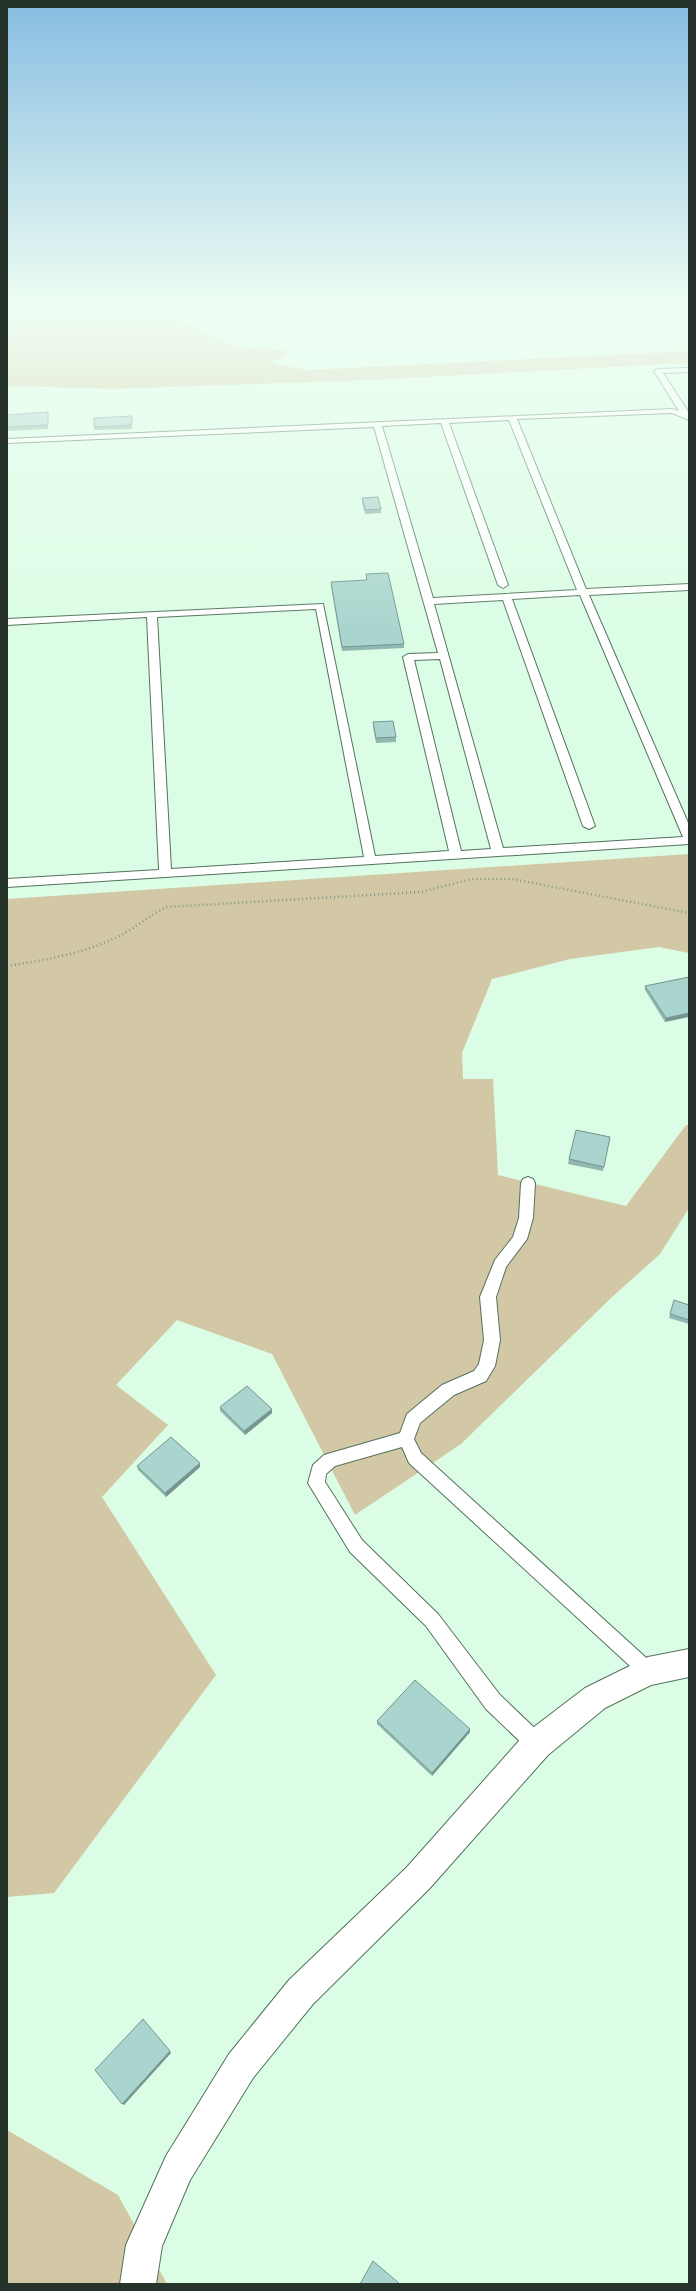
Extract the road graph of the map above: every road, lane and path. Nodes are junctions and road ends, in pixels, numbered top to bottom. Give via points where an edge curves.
1 (541, 416) edge
2 (512, 417) junction
3 (444, 420) junction
4 (377, 424) junction
5 (7, 441) edge
6 (503, 585) dead end
7 (689, 587) edge
8 (583, 592) junction
9 (506, 596) junction
10 (429, 601) junction
11 (152, 614) junction
12 (7, 622) edge
13 (444, 656) junction
14 (589, 826) dead end
15 (689, 839) edge
16 (498, 852) junction
17 (456, 855) junction
18 (370, 860) junction
19 (165, 874) junction
20 (7, 883) edge
21 (689, 913) edge
22 (7, 966) edge
23 (528, 1183) dead end
24 (406, 1439) junction
25 (689, 1663) edge
26 (648, 1671) junction
27 (537, 1744) junction
28 (138, 2284) edge

1 - 2 lane
2 - 3 lane
2 - 8 lane
3 - 4 lane
3 - 6 lane
4 - 5 lane
4 - 10 lane
7 - 8 lane
8 - 9 lane
8 - 15 lane
9 - 10 lane
9 - 14 lane
10 - 13 lane
11 - 12 lane
11 - 18 lane via 320,606
11 - 19 lane
13 - 16 lane
13 - 17 lane via 408,657
15 - 16 lane
16 - 17 lane
17 - 18 lane
18 - 19 lane
19 - 20 lane
21 - 22 path via 512,879 472,879 421,892 167,907 152,913 118,937 60,956
23 - 24 lane via 526,1218 520,1239 500,1264 488,1297 492,1340 487,1366 480,1376 448,1390 413,1419
24 - 26 lane via 415,1458
24 - 27 lane via 330,1460 319,1470 316,1483 356,1546 432,1620 493,1702
25 - 26 street
26 - 27 street via 595,1698
27 - 28 street via 418,1878 301,1992 241,2066 178,2168 144,2245

